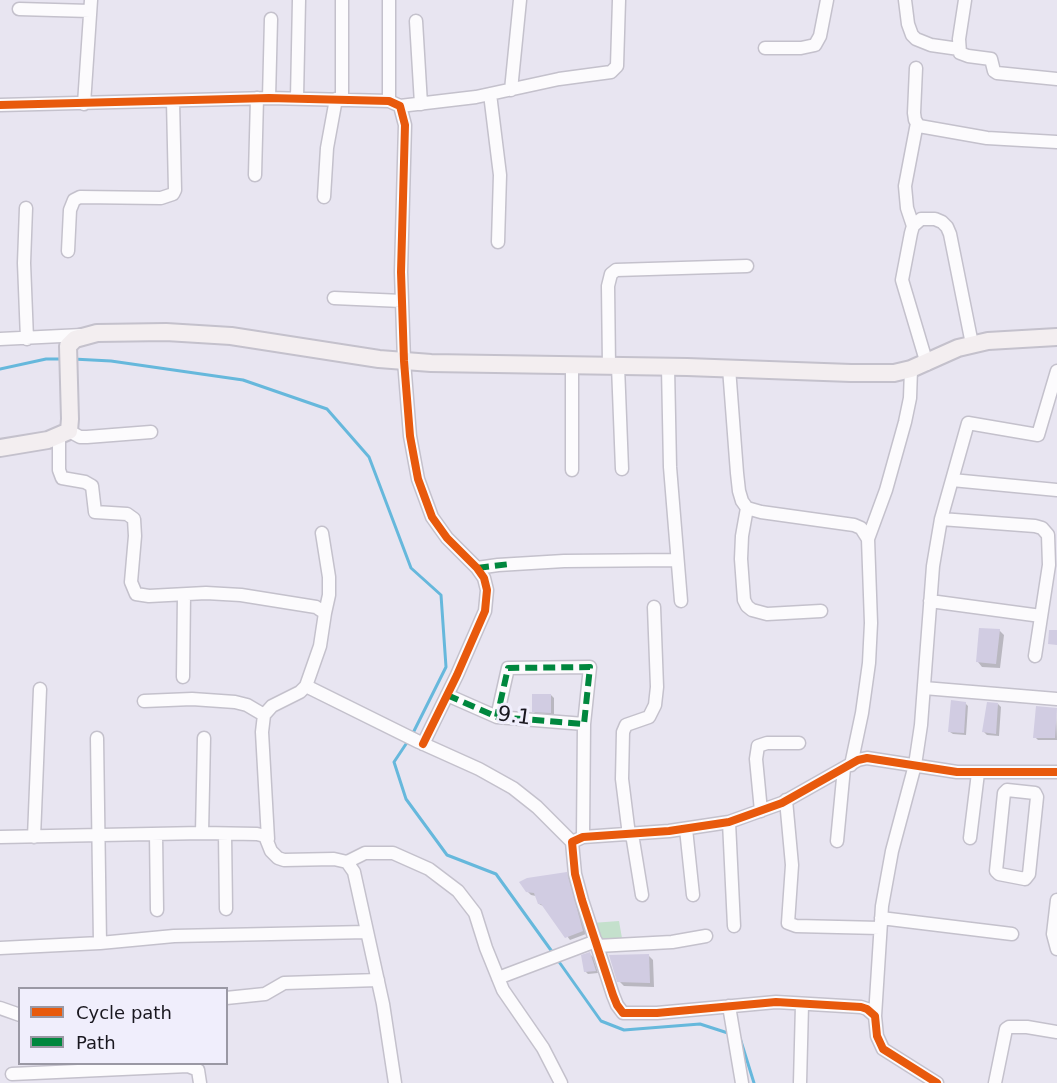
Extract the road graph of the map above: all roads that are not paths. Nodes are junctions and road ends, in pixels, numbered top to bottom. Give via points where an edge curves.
1 (299, 0) edge
2 (342, 0) edge
3 (389, 0) edge
4 (520, 0) edge
5 (619, 0) edge
6 (827, 0) edge
7 (905, 0) edge
8 (965, 0) edge
9 (90, 6) edge
10 (19, 9) dead end
11 (270, 19) dead end
12 (416, 21) dead end
13 (765, 48) dead end
14 (958, 49) junction
15 (916, 68) dead end
16 (1057, 79) edge
17 (511, 90) junction
18 (490, 94) junction
19 (263, 98) junction
20 (297, 98) junction
21 (339, 99) junction
22 (173, 101) junction
23 (84, 104) junction
24 (394, 104) junction
25 (421, 104) junction
26 (0, 105) edge
27 (917, 123) junction
28 (1057, 142) edge
29 (255, 175) dead end
30 (324, 197) dead end
31 (26, 208) dead end
32 (913, 226) junction
33 (498, 242) dead end
34 (68, 251) dead end
35 (747, 266) dead end
36 (334, 297) dead end
37 (402, 301) junction
38 (86, 334) junction
39 (1057, 337) edge
40 (0, 339) edge
41 (27, 339) junction
42 (972, 344) junction
43 (404, 361) junction
44 (572, 365) junction
45 (614, 366) junction
46 (668, 367) junction
47 (919, 367) junction
48 (729, 368) junction
49 (1057, 371) edge
50 (151, 432) dead end
51 (64, 434) junction
52 (0, 448) edge
53 (622, 469) dead end
54 (572, 471) dead end
55 (952, 480) junction
56 (1057, 490) edge
57 (747, 507) junction
58 (941, 519) junction
59 (322, 533) dead end
60 (868, 539) junction
61 (676, 560) junction
62 (477, 568) junction
63 (184, 595) junction
64 (681, 601) dead end
65 (930, 601) junction
66 (654, 607) dead end
67 (821, 611) dead end
68 (325, 613) junction
69 (1041, 616) junction
70 (1035, 656) dead end
71 (183, 677) dead end
72 (306, 686) junction
73 (924, 688) junction
74 (40, 689) dead end
75 (447, 695) junction
76 (1057, 699) edge
77 (144, 701) dead end
78 (264, 715) junction
79 (497, 717) junction
80 (584, 724) junction
81 (97, 738) dead end
82 (204, 738) dead end
83 (421, 743) junction
84 (800, 743) dead end
85 (915, 765) junction
86 (847, 766) junction
87 (1057, 772) edge
88 (978, 773) junction
89 (1021, 773) junction
90 (1020, 792) junction
91 (786, 800) junction
92 (761, 811) junction
93 (729, 822) junction
94 (686, 829) junction
95 (202, 833) junction
96 (156, 834) junction
97 (225, 834) junction
98 (97, 835) junction
99 (631, 835) junction
100 (0, 837) edge
101 (34, 837) junction
102 (970, 838) dead end
103 (268, 839) junction
104 (578, 840) junction
105 (837, 841) dead end
106 (347, 861) junction
107 (642, 895) dead end
108 (693, 895) dead end
109 (1057, 900) edge
110 (226, 909) dead end
111 (157, 910) dead end
112 (880, 923) junction
113 (734, 927) dead end
114 (367, 932) junction
115 (1012, 934) dead end
116 (706, 936) dead end
117 (100, 943) junction
118 (596, 944) junction
119 (0, 948) edge
120 (1057, 950) edge
121 (498, 978) junction
122 (378, 980) junction
123 (228, 998) edge
124 (802, 1005) junction
125 (729, 1006) junction
126 (0, 1008) edge
127 (18, 1014) edge
128 (874, 1016) junction
129 (1057, 1032) edge
130 (12, 1074) dead end
131 (200, 1083) edge
132 (395, 1083) edge
133 (561, 1083) edge
134 (742, 1083) edge
135 (800, 1083) edge
136 (937, 1083) edge
137 (995, 1083) edge

1 - 20 street
2 - 21 street
3 - 24 street
4 - 17 street
5 - 17 street via 615,70
6 - 13 street via 815,45
7 - 14 street via 908,24 916,39
8 - 14 street
9 - 10 street
9 - 23 street
11 - 19 street
12 - 25 street
14 - 16 street via 964,55 991,59 997,73
15 - 27 street
17 - 18 street
18 - 25 street
18 - 33 street via 500,174
19 - 20 street
19 - 22 street
19 - 29 street
20 - 21 street
21 - 24 street
21 - 30 street via 327,148
22 - 23 street
22 - 34 street via 173,194 161,198 74,200
23 - 26 street
24 - 25 street
24 - 37 street via 405,125
27 - 28 street via 925,128 973,136
27 - 32 street via 905,186
31 - 41 street
32 - 42 street via 928,218 947,227
32 - 47 street via 902,280
35 - 45 street via 616,270 609,279 607,296
36 - 37 street
37 - 43 street
38 - 41 street
38 - 43 main road via 231,336
38 - 51 main road via 68,346 70,419
39 - 42 main road
40 - 41 street
42 - 47 main road
43 - 44 main road
43 - 62 street via 410,436 425,499 439,528
44 - 45 main road
44 - 54 street
45 - 46 main road
45 - 53 street
46 - 48 main road
46 - 61 street
47 - 48 main road via 894,373
47 - 60 street via 886,490
48 - 57 street via 739,491
49 - 55 street via 1038,435 968,423
50 - 51 street via 87,437
51 - 52 main road
51 - 63 street via 58,461 62,478 92,486 95,512 127,514 134,519 133,591 144,596
55 - 56 street
55 - 58 street
57 - 60 street via 854,525
57 - 67 street via 741,559 747,606 767,614
58 - 65 street
58 - 69 street via 1042,528 1049,547
59 - 68 street via 329,577
60 - 86 street via 869,663 862,713
61 - 62 street via 564,561
61 - 64 street
62 - 75 street via 488,590 485,611
63 - 68 street via 254,597 316,607
63 - 71 street
65 - 69 street
65 - 73 street
66 - 99 street via 655,705 649,717 626,725 623,732 622,765
68 - 72 street via 320,646
69 - 70 street
72 - 78 street
72 - 83 street
73 - 76 street
73 - 85 street
74 - 101 street
75 - 79 street, 9.1
75 - 83 street
77 - 78 street via 235,702
78 - 103 street
79 - 80 street, 9.1
79 - 80 street via 508,668 590,667
80 - 104 street
81 - 98 street
82 - 95 street
83 - 104 street via 513,788
84 - 92 street via 767,742 758,746
85 - 86 street via 874,758
85 - 88 street
85 - 112 street via 884,886
86 - 91 street
86 - 105 street
87 - 89 street
88 - 89 street
88 - 102 street
89 - 90 street
90 - 90 street via 1004,793 996,868 999,874 1025,879 1029,874 1037,797 1035,793
91 - 92 street
91 - 112 street via 792,865 788,923
92 - 93 street
93 - 94 street
93 - 113 street
94 - 99 street
94 - 108 street
95 - 96 street
95 - 97 street
96 - 98 street
96 - 111 street
97 - 103 street via 262,834
97 - 110 street
98 - 101 street
98 - 117 street
99 - 104 street
99 - 107 street
100 - 101 street
103 - 106 street via 274,856 284,860
104 - 118 street via 572,853 575,874
106 - 114 street via 354,872
106 - 121 street via 365,853 393,853 446,881 475,913
109 - 120 street via 1053,934
112 - 115 street
112 - 128 street
114 - 117 street via 174,936
114 - 122 street
116 - 118 street via 672,942
117 - 119 street
118 - 121 street via 578,947
118 - 125 street via 616,1005 623,1013
121 - 133 street
122 - 123 street via 284,983 265,994
122 - 132 street
124 - 125 street
124 - 128 street via 861,1007
124 - 135 street
125 - 134 street
126 - 127 street
128 - 136 street via 883,1049
129 - 137 street via 1027,1027 1006,1029
130 - 131 street via 188,1066 198,1070

